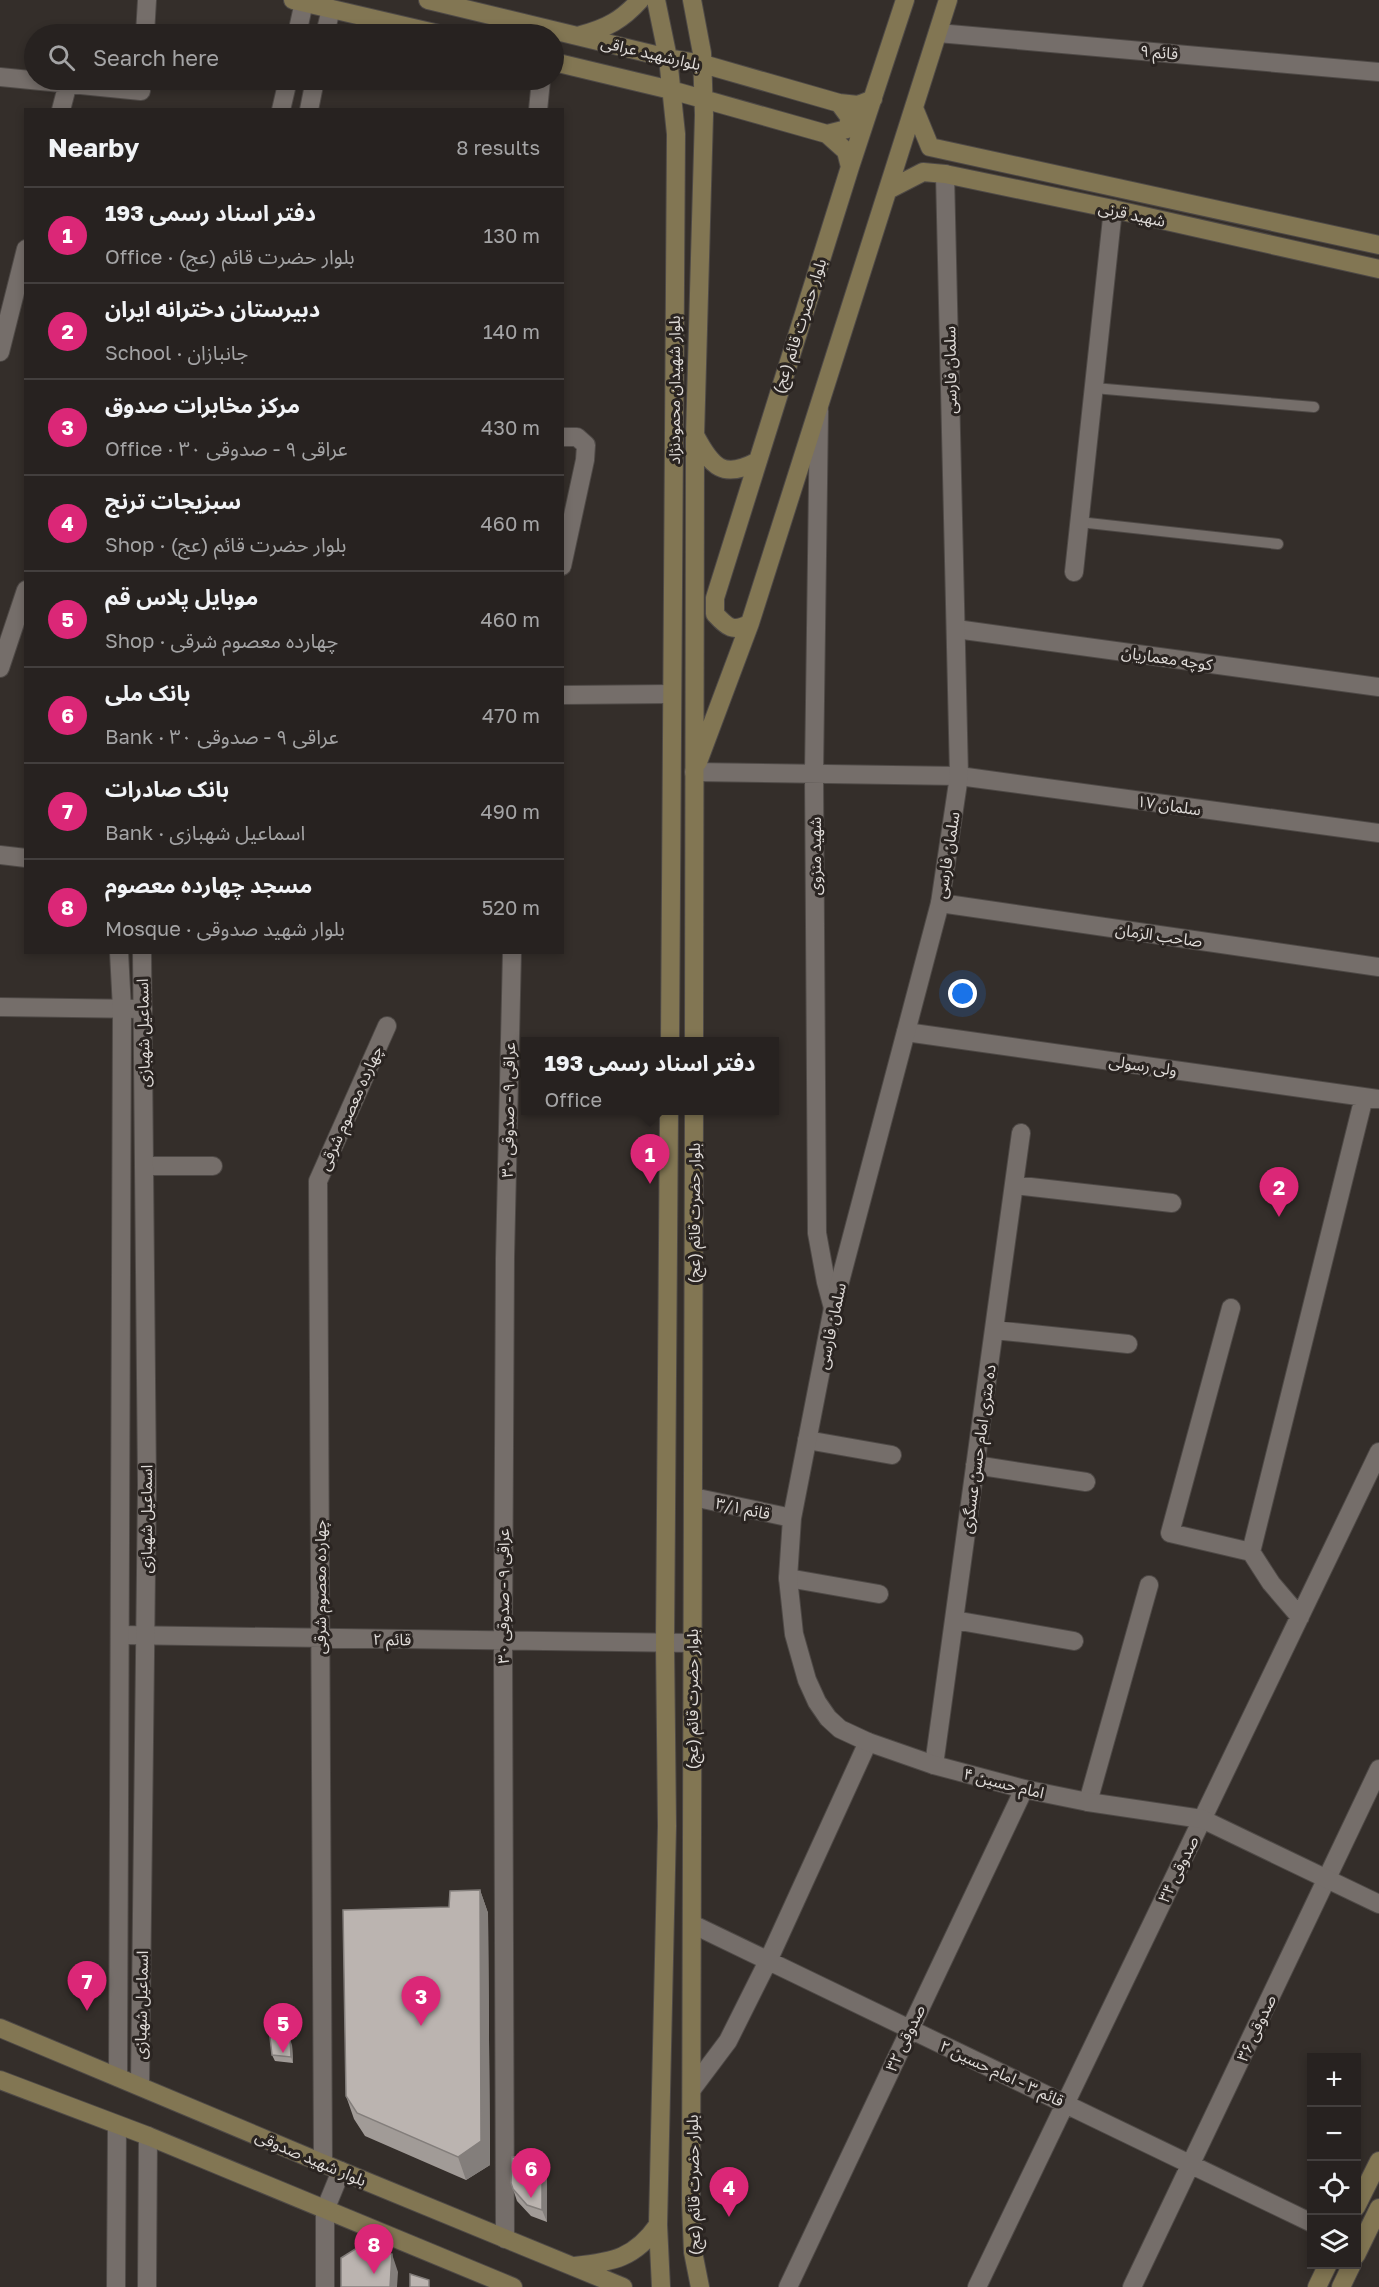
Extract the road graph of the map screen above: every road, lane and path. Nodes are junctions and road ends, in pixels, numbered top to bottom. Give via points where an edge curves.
1 (147, 0) edge
2 (428, 0) edge
3 (640, 0) edge
4 (656, 0) edge
5 (692, 0) edge
6 (905, 0) edge
7 (948, 0) edge
8 (299, 1) edge
9 (459, 4) edge
10 (331, 9) junction
11 (146, 24) edge
12 (298, 24) edge
13 (327, 24) edge
14 (396, 24) edge
15 (533, 24) edge
16 (564, 32) edge
17 (938, 33) junction
18 (577, 36) junction
19 (668, 57) junction
20 (564, 64) edge
21 (703, 64) junction
22 (1379, 72) edge
23 (0, 77) edge
24 (24, 79) edge
25 (66, 90) edge
26 (114, 90) edge
27 (286, 90) edge
28 (313, 90) edge
29 (540, 90) edge
30 (672, 90) junction
31 (141, 94) edge
32 (703, 99) junction
33 (873, 99) junction
34 (839, 103) junction
35 (62, 108) edge
36 (281, 108) edge
37 (309, 108) edge
38 (538, 108) edge
39 (914, 108) junction
40 (827, 134) junction
41 (930, 147) junction
42 (850, 167) junction
43 (923, 172) junction
44 (945, 174) junction
45 (888, 190) junction
46 (1113, 209) junction
47 (1379, 245) edge
48 (24, 265) edge
49 (1379, 269) edge
50 (19, 305) edge
51 (0, 352) edge
52 (1094, 388) junction
53 (819, 403) junction
54 (1314, 406) dead end
55 (564, 436) edge
56 (695, 436) junction
57 (756, 462) junction
58 (1079, 522) junction
59 (1278, 544) dead end
60 (564, 558) edge
61 (1074, 572) dead end
62 (24, 596) edge
63 (750, 623) junction
64 (956, 629) junction
65 (0, 668) edge
66 (1379, 687) edge
67 (672, 694) junction
68 (564, 695) edge
69 (694, 772) junction
70 (814, 774) junction
71 (959, 776) junction
72 (1379, 833) edge
73 (0, 855) edge
74 (24, 858) edge
75 (940, 903) junction
76 (119, 954) edge
77 (142, 954) edge
78 (512, 954) edge
79 (1379, 967) edge
80 (0, 1007) edge
81 (122, 1009) junction
82 (143, 1009) junction
83 (387, 1026) dead end
84 (906, 1032) junction
85 (670, 1037) edge
86 (694, 1037) edge
87 (1371, 1098) edge
88 (669, 1115) edge
89 (694, 1115) edge
90 (1021, 1133) dead end
91 (144, 1166) junction
92 (213, 1166) dead end
93 (1014, 1185) junction
94 (1172, 1203) dead end
95 (833, 1308) junction
96 (1231, 1308) dead end
97 (994, 1330) junction
98 (1128, 1344) dead end
99 (807, 1440) junction
100 (1379, 1452) edge
101 (892, 1455) dead end
102 (975, 1464) junction
103 (1086, 1482) dead end
104 (693, 1497) junction
105 (792, 1518) junction
106 (1251, 1552) junction
107 (788, 1578) junction
108 (1149, 1585) dead end
109 (879, 1594) dead end
110 (1300, 1617) junction
111 (954, 1620) junction
112 (120, 1635) junction
113 (145, 1635) junction
114 (320, 1638) junction
115 (503, 1640) junction
116 (1074, 1641) dead end
117 (665, 1643) junction
118 (692, 1643) junction
119 (868, 1743) junction
120 (934, 1765) junction
121 (1379, 1769) edge
122 (1024, 1789) junction
123 (1088, 1802) junction
124 (1202, 1819) junction
125 (1327, 1878) junction
126 (1379, 1904) edge
127 (692, 1924) junction
128 (768, 1961) junction
129 (0, 2028) edge
130 (910, 2029) junction
131 (118, 2077) junction
132 (0, 2080) edge
133 (140, 2085) junction
134 (692, 2090) junction
135 (1065, 2103) junction
136 (117, 2125) junction
137 (148, 2136) junction
138 (1379, 2162) edge
139 (323, 2163) junction
140 (1191, 2165) junction
141 (341, 2171) junction
142 (1361, 2197) edge
143 (1379, 2208) edge
144 (325, 2210) junction
145 (1307, 2221) edge
146 (658, 2225) junction
147 (505, 2239) junction
148 (1361, 2245) edge
149 (573, 2266) junction
150 (1326, 2269) edge
151 (1350, 2269) edge
152 (696, 2284) edge
153 (507, 2286) edge
154 (116, 2287) edge
155 (147, 2287) edge
156 (324, 2287) edge
157 (623, 2287) edge
158 (661, 2287) edge
159 (788, 2287) edge
160 (977, 2287) edge
161 (1132, 2287) edge
162 (1317, 2287) edge
163 (1341, 2287) edge

1 - 11 street
2 - 9 main road, بلوارشهید عراقی
3 - 18 main road via 625,16 602,29
4 - 19 main road, بلوار شهیدان محمودنژاد
5 - 21 main road, بلوار شهیدان محمودنژاد
6 - 33 main road, بلوار حضرت قائم (عج)
7 - 17 main road
8 - 10 main road
8 - 12 street
9 - 15 main road, بلوارشهید عراقی
10 - 13 street
10 - 14 main road
16 - 18 main road, بلوارشهید عراقی
17 - 22 street, قائم ۹
17 - 39 main road
18 - 19 main road, بلوارشهید عراقی
19 - 21 main road, بلوارشهید عراقی
19 - 30 main road, بلوار شهیدان محمودنژاد
20 - 30 main road, بلوارشهید عراقی
21 - 32 main road, بلوار شهیدان محمودنژاد
21 - 34 main road, بلوارشهید عراقی
23 - 24 street
25 - 35 street
26 - 31 street
27 - 36 street
28 - 37 street
29 - 38 street
30 - 32 main road, بلوارشهید عراقی
30 - 67 main road, بلوار شهیدان محمودنژاد via 676,134
32 - 40 main road, بلوارشهید عراقی
32 - 56 main road, بلوار شهیدان محمودنژاد
33 - 34 main road, بلوارشهید عراقی via 858,105
33 - 42 main road, بلوار حضرت قائم (عج)
34 - 40 main road via 850,118 848,129
39 - 41 main road
39 - 45 main road
40 - 42 main road via 846,151
41 - 43 main road via 920,153 916,163
41 - 47 main road, شهید قرنی
42 - 57 main road, بلوار حضرت قائم (عج)
43 - 44 main road, شهید قرنی
43 - 45 main road
44 - 46 main road, شهید قرنی
44 - 64 street, سلمان فارسی
45 - 53 main road
46 - 49 main road, شهید قرنی
46 - 52 street
48 - 50 street
50 - 51 street
52 - 54 lane
52 - 58 street
53 - 63 main road
53 - 70 street, شهید منزوی
55 - 60 street via 577,437 586,445
56 - 57 main road via 706,456 725,470 737,471
56 - 69 main road, بلوار شهیدان محمودنژاد
57 - 63 main road, بلوار حضرت قائم (عج) via 715,598 715,614 726,626 741,628
58 - 59 lane
58 - 61 street
62 - 65 street
63 - 69 main road
64 - 66 street, کوچه معماریان
64 - 71 street, سلمان فارسی
67 - 68 street
67 - 85 main road, بلوار شهیدان محمودنژاد
69 - 70 street, سلمان ۱۷
69 - 86 main road
70 - 71 street, سلمان ۱۷
70 - 95 street, شهید منزوی via 817,1233
71 - 72 street, سلمان ۱۷
71 - 75 street, سلمان فارسی
73 - 74 street
75 - 79 street, صاحب الزمان
75 - 84 street, سلمان فارسی
76 - 81 street, اسماعیل شهبازی
77 - 82 street, اسماعیل شهبازی
78 - 115 street, عراقی ۹ - صدوقی ۳۰ via 505,1246
80 - 81 street
81 - 82 street
81 - 112 street, اسماعیل شهبازی
82 - 91 street, اسماعیل شهبازی
83 - 114 street, چهارده معصوم شرقی via 318,1181
84 - 87 street, ولی رسولی
84 - 95 street, سلمان فارسی
87 - 106 street
88 - 117 main road, بلوار حضرت قائم (عج)
89 - 104 main road, بلوار حضرت قائم (عج)
90 - 93 street, ده متری امام حسن عسگری
91 - 92 street
91 - 113 street, اسماعیل شهبازی
93 - 94 street
93 - 97 street, ده متری امام حسن عسگری
95 - 99 street, سلمان فارسی
96 - 106 street via 1170,1533
97 - 98 street
97 - 102 street, ده متری امام حسن عسگری
99 - 101 street
99 - 105 street, سلمان فارسی
100 - 110 street, صدوقی ۳۴
102 - 103 street
102 - 111 street, ده متری امام حسن عسگری
104 - 105 street, قائم ۳/۱
104 - 118 main road, بلوار حضرت قائم (عج)
105 - 107 street, امام حسین ۴
106 - 110 street
107 - 109 street
107 - 119 street, امام حسین ۴ via 794,1634 817,1702 840,1729
108 - 123 street
110 - 124 street, صدوقی ۳۴
111 - 116 street
111 - 120 street, ده متری امام حسن عسگری
112 - 113 street, قائم ۲
112 - 131 street, اسماعیل شهبازی
113 - 114 street, قائم ۲
113 - 133 street, اسماعیل شهبازی
114 - 115 street, قائم ۲
114 - 139 street, چهارده معصوم شرقی
115 - 117 street, قائم ۲
115 - 147 street, عراقی ۹ - صدوقی ۳۰
117 - 118 street, قائم ۲
117 - 146 main road, بلوار حضرت قائم (عج) via 667,1826
118 - 127 main road, بلوار حضرت قائم (عج)
119 - 120 street, امام حسین ۴
119 - 128 street
120 - 122 street, امام حسین ۴
121 - 125 street, صدوقی ۳۶
122 - 123 street, امام حسین ۴
122 - 130 street, صدوقی ۳۲
123 - 124 street, امام حسین ۴
124 - 125 street, امام حسین ۴
124 - 135 street, صدوقی ۳۴
125 - 126 street, امام حسین ۴
125 - 140 street, صدوقی ۳۶
127 - 128 street, قائم ۳ - امام حسین ۲
127 - 134 main road, بلوار حضرت قائم (عج)
128 - 130 street, قائم ۳ - امام حسین ۲
128 - 134 street via 728,2041
129 - 131 main road, بلوار شهید صدوقی
130 - 135 street, قائم ۳ - امام حسین ۲
130 - 159 street, صدوقی ۳۲
131 - 133 main road, بلوار شهید صدوقی
132 - 136 main road
133 - 139 main road, بلوار شهید صدوقی
134 - 152 main road, بلوار حضرت قائم (عج) via 691,2203
135 - 140 street, قائم ۳ - امام حسین ۲
135 - 160 street, صدوقی ۳۴
136 - 137 main road
136 - 154 street
137 - 144 main road
137 - 155 street
138 - 142 main road
139 - 141 main road, بلوار شهید صدوقی
140 - 145 street, قائم ۳ - امام حسین ۲
140 - 161 street, صدوقی ۳۶
141 - 144 street
141 - 147 main road, بلوار شهید صدوقی
143 - 148 main road
144 - 153 main road
144 - 156 street
146 - 149 main road via 646,2243 629,2254
146 - 158 main road, بلوار حضرت قائم (عج)
147 - 149 main road, بلوار شهید صدوقی
149 - 157 main road, بلوار شهید صدوقی
150 - 162 main road
151 - 163 main road

